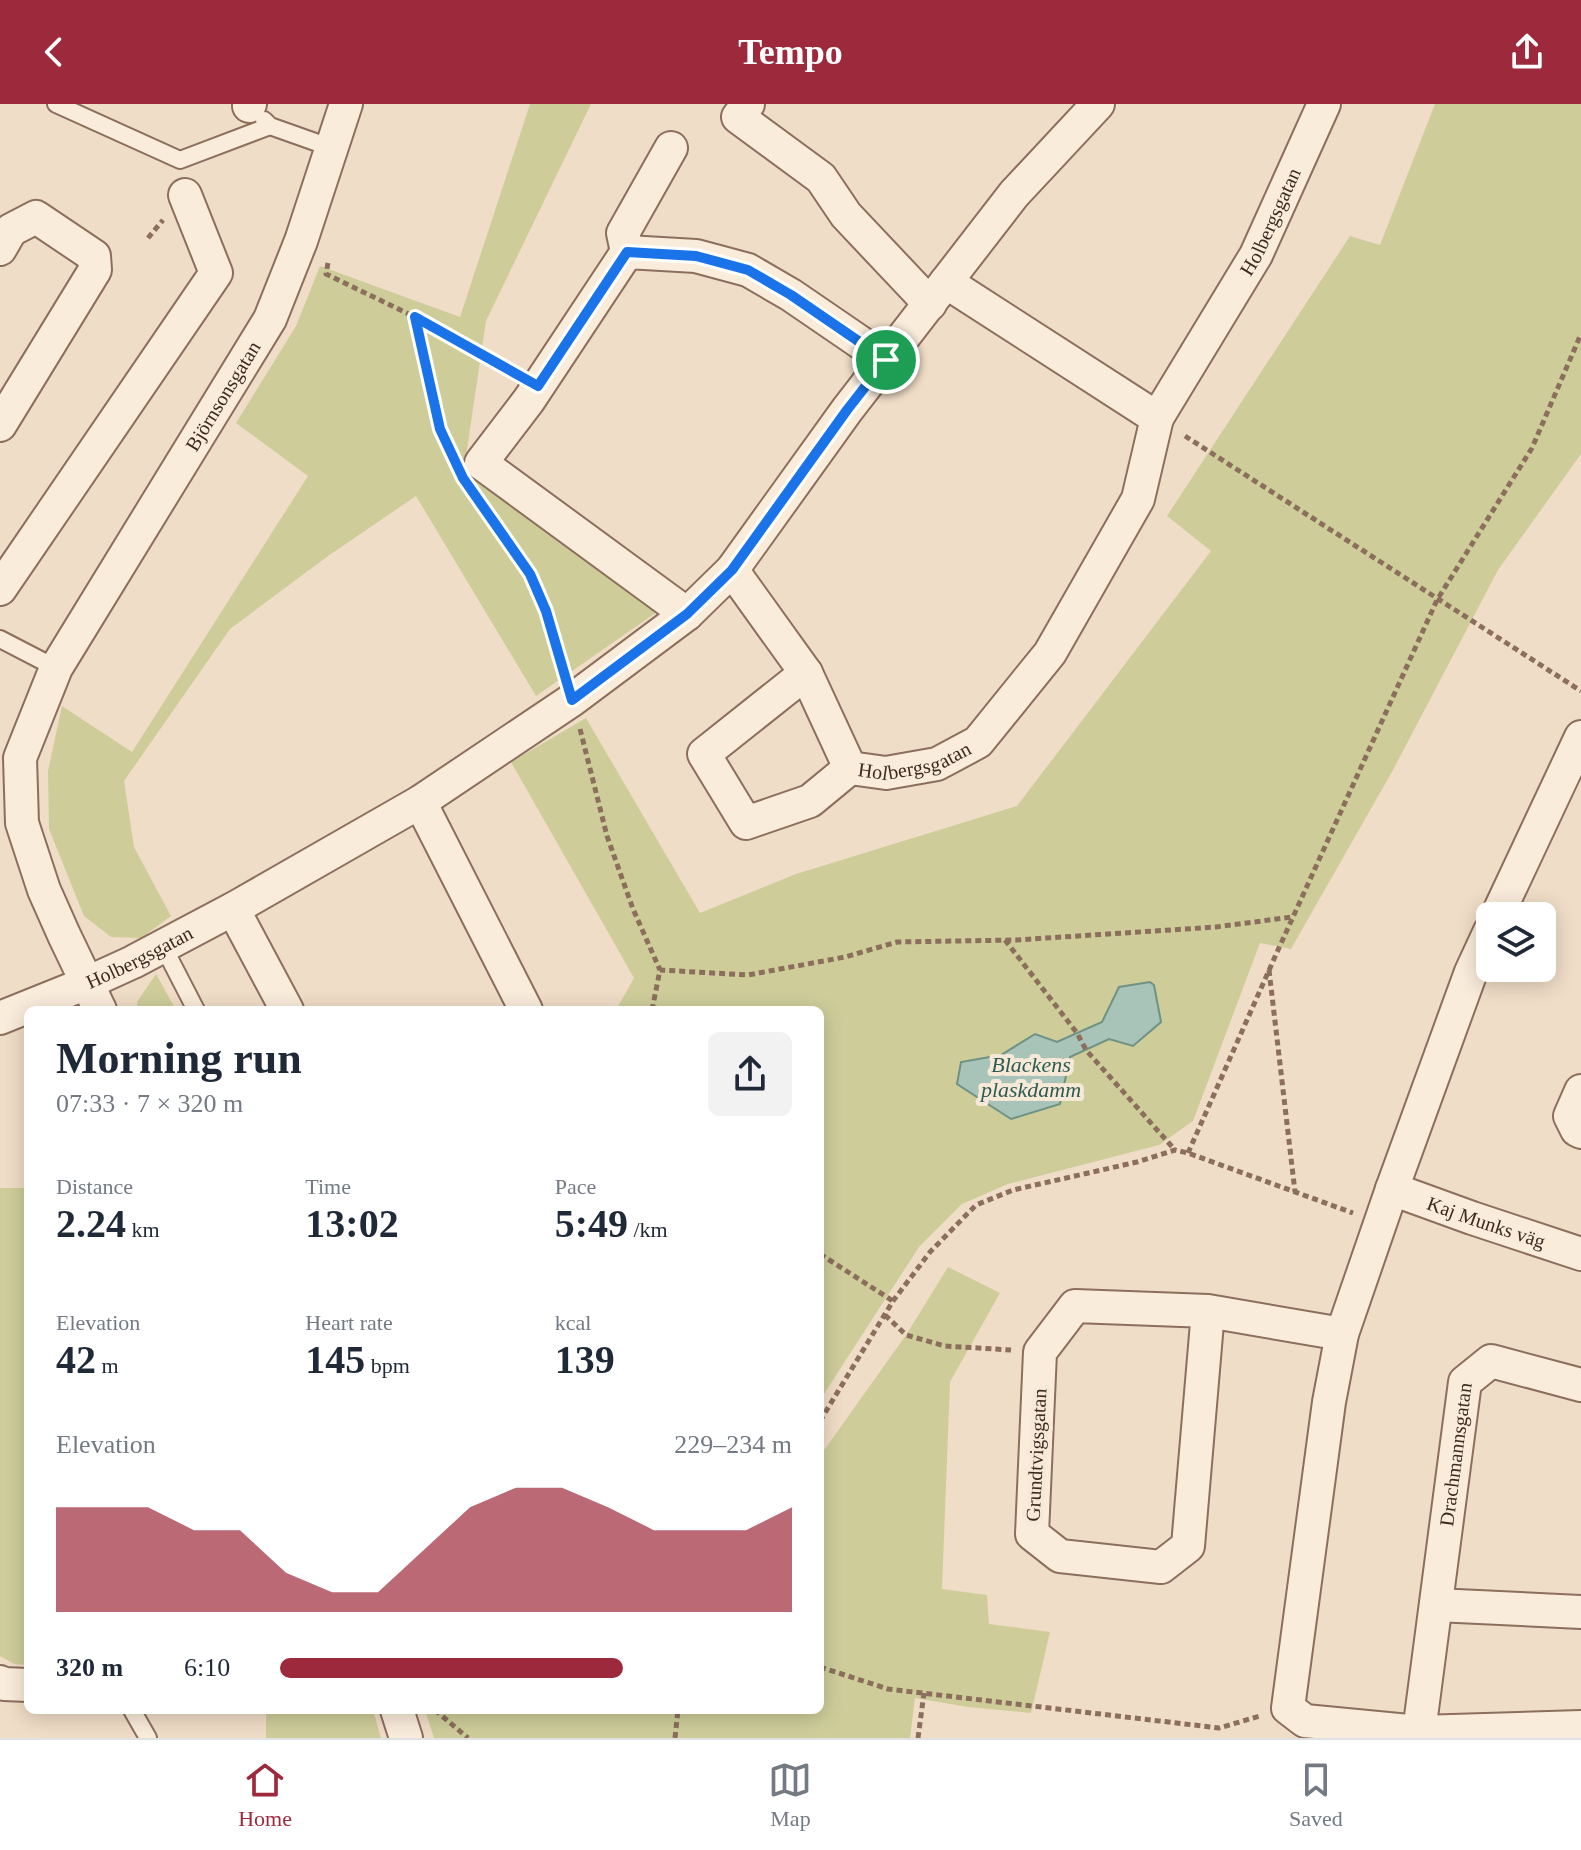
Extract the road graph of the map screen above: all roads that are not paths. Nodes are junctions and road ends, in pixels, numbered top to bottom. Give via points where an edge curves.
1 (56, 104) edge
2 (346, 104) edge
3 (748, 104) edge
4 (1324, 104) edge
5 (1094, 105) edge
6 (254, 110) edge
7 (332, 148) junction
8 (671, 148) dead end
9 (185, 195) dead end
10 (0, 249) edge
11 (627, 252) junction
12 (938, 293) junction
13 (886, 360) junction
14 (1157, 418) junction
15 (0, 425) edge
16 (732, 570) junction
17 (0, 589) edge
18 (687, 614) junction
19 (0, 639) edge
20 (56, 668) junction
21 (806, 673) junction
22 (1581, 737) edge
23 (850, 768) junction
24 (420, 802) junction
25 (1504, 902) edge
26 (233, 909) junction
27 (163, 946) junction
28 (1476, 961) edge
29 (94, 997) edge
30 (48, 1006) edge
31 (194, 1006) edge
32 (285, 1006) edge
33 (524, 1006) edge
34 (24, 1011) edge
35 (1, 1015) edge
36 (1581, 1091) edge
37 (1581, 1132) edge
38 (1392, 1189) junction
39 (1581, 1254) edge
40 (1208, 1311) junction
41 (1342, 1334) junction
42 (1581, 1385) edge
43 (1436, 1605) junction
44 (1581, 1612) edge
45 (0, 1682) edge
46 (24, 1685) edge
47 (134, 1714) edge
48 (398, 1714) edge
49 (1298, 1722) edge
50 (1581, 1727) edge
51 (1419, 1732) junction
52 (148, 1738) edge
53 (406, 1738) edge

1 - 6 lane via 180,160
2 - 7 street, Björnsonsgatan
3 - 12 street via 738,117 821,178 846,215
4 - 14 street, Holbergsgatan via 1256,255
5 - 12 street, Holbergsgatan via 1014,194
6 - 7 lane
7 - 20 street, Björnsonsgatan via 270,319
8 - 11 street via 623,233
9 - 17 street via 216,273
10 - 15 street via 11,230 36,217 94,256 95,270
11 - 13 street via 696,256 748,270
11 - 18 street via 481,463
12 - 13 street, Holbergsgatan
12 - 14 street
13 - 16 street, Holbergsgatan
14 - 23 street, Holbergsgatan via 1138,499 1050,653 978,742 937,764 886,773
16 - 18 street, Holbergsgatan
16 - 21 street, Holbergsgatan
18 - 24 street, Holbergsgatan via 572,700
19 - 20 lane
20 - 29 street, Björnsonsgatan via 20,758 22,823 44,890
21 - 23 street, Holbergsgatan
21 - 23 street via 704,754 746,823 810,801
22 - 25 street
24 - 26 street, Holbergsgatan
24 - 33 street
26 - 27 street, Holbergsgatan
26 - 32 street
27 - 29 street, Holbergsgatan via 133,962
27 - 31 lane
28 - 38 street
29 - 30 street, Holbergsgatan
34 - 35 street, Holbergsgatan
36 - 37 street via 1570,1116
38 - 39 street, Kaj Munks väg
38 - 41 street
40 - 40 street, Grundtvigsgatan via 1075,1306 1040,1352 1032,1534 1060,1556 1161,1567 1188,1546
40 - 41 street
41 - 49 street via 1329,1402
42 - 43 street, Drachmannsgatan via 1491,1361 1465,1382
43 - 44 street
43 - 51 street, Drachmannsgatan
45 - 46 street
47 - 52 lane
48 - 53 street
49 - 51 street
50 - 51 street

